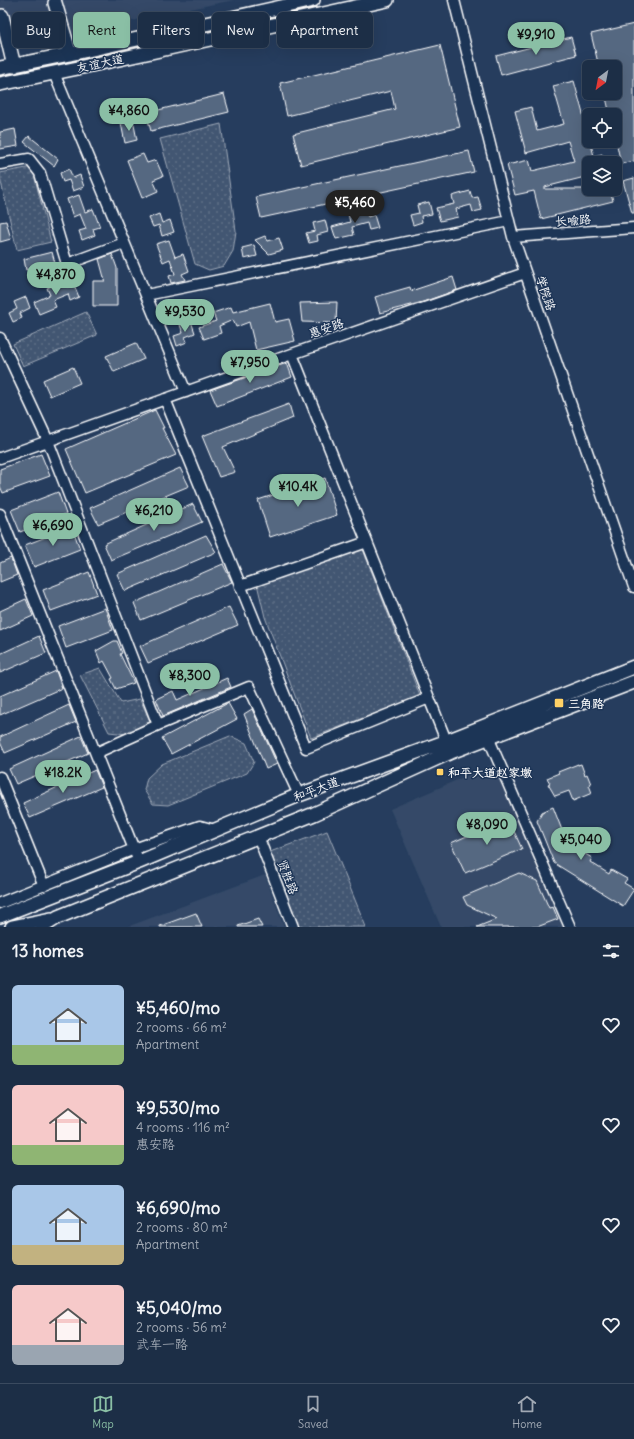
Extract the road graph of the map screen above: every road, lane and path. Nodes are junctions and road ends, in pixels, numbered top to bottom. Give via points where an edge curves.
1 (313, 0) edge
2 (387, 0) edge
3 (454, 0) edge
4 (58, 2) edge
5 (1, 16) edge
6 (70, 54) junction
7 (14, 66) junction
8 (0, 68) edge
9 (54, 73) junction
10 (0, 84) edge
11 (0, 164) edge
12 (509, 221) junction
13 (634, 228) edge
14 (513, 237) junction
15 (124, 243) junction
16 (526, 273) junction
17 (146, 295) junction
18 (0, 338) edge
19 (292, 354) junction
20 (186, 392) junction
21 (165, 399) junction
22 (48, 441) junction
23 (0, 458) edge
24 (0, 514) edge
25 (367, 542) junction
26 (240, 586) junction
27 (634, 587) edge
28 (634, 667) edge
29 (634, 682) edge
30 (430, 698) junction
31 (158, 725) junction
32 (488, 737) junction
33 (449, 746) junction
34 (96, 753) junction
35 (0, 777) edge
36 (299, 795) junction
37 (215, 830) junction
38 (258, 836) junction
39 (134, 849) junction
40 (139, 862) junction
41 (44, 886) junction
42 (0, 903) edge
43 (0, 916) edge
44 (58, 917) junction
45 (12, 927) edge
46 (42, 927) edge
47 (293, 927) edge
48 (570, 927) edge

1 - 6 main road, 友谊大道
2 - 9 main road, 友谊大道
3 - 12 street, 学院路
4 - 6 main road
5 - 7 main road
6 - 7 main road, 友谊大道
7 - 8 main road, 友谊大道
9 - 10 main road, 友谊大道
9 - 15 street
11 - 15 street via 30,159 40,173 67,264
12 - 14 street, 学院路
12 - 17 street
13 - 14 street, 长喻路
14 - 16 street, 学院路
15 - 17 street
16 - 19 street, 惠安路
16 - 27 street, 学院路
17 - 20 street
18 - 22 street
19 - 20 street, 惠安路
19 - 25 street
20 - 21 street, 惠安路
21 - 22 street, 惠安路
21 - 26 street
22 - 23 street, 惠安路
22 - 31 street
24 - 34 street
25 - 26 street
25 - 30 street
26 - 30 street via 306,748
28 - 33 main road, 和平大道
29 - 32 main road, 和平大道
30 - 33 street
31 - 34 street
31 - 36 street via 249,687
32 - 33 main road, 和平大道
32 - 48 street
33 - 36 main road, 和平大道
33 - 38 main road, 和平大道 via 314,814
34 - 39 street
35 - 41 street
36 - 37 main road, 和平大道
37 - 39 street via 200,826
37 - 40 main road, 和平大道
38 - 44 main road, 和平大道
38 - 47 street, 贤胜路
39 - 40 street
39 - 41 street
40 - 43 main road, 和平大道
41 - 42 street
44 - 45 main road
44 - 46 main road, 和平大道

